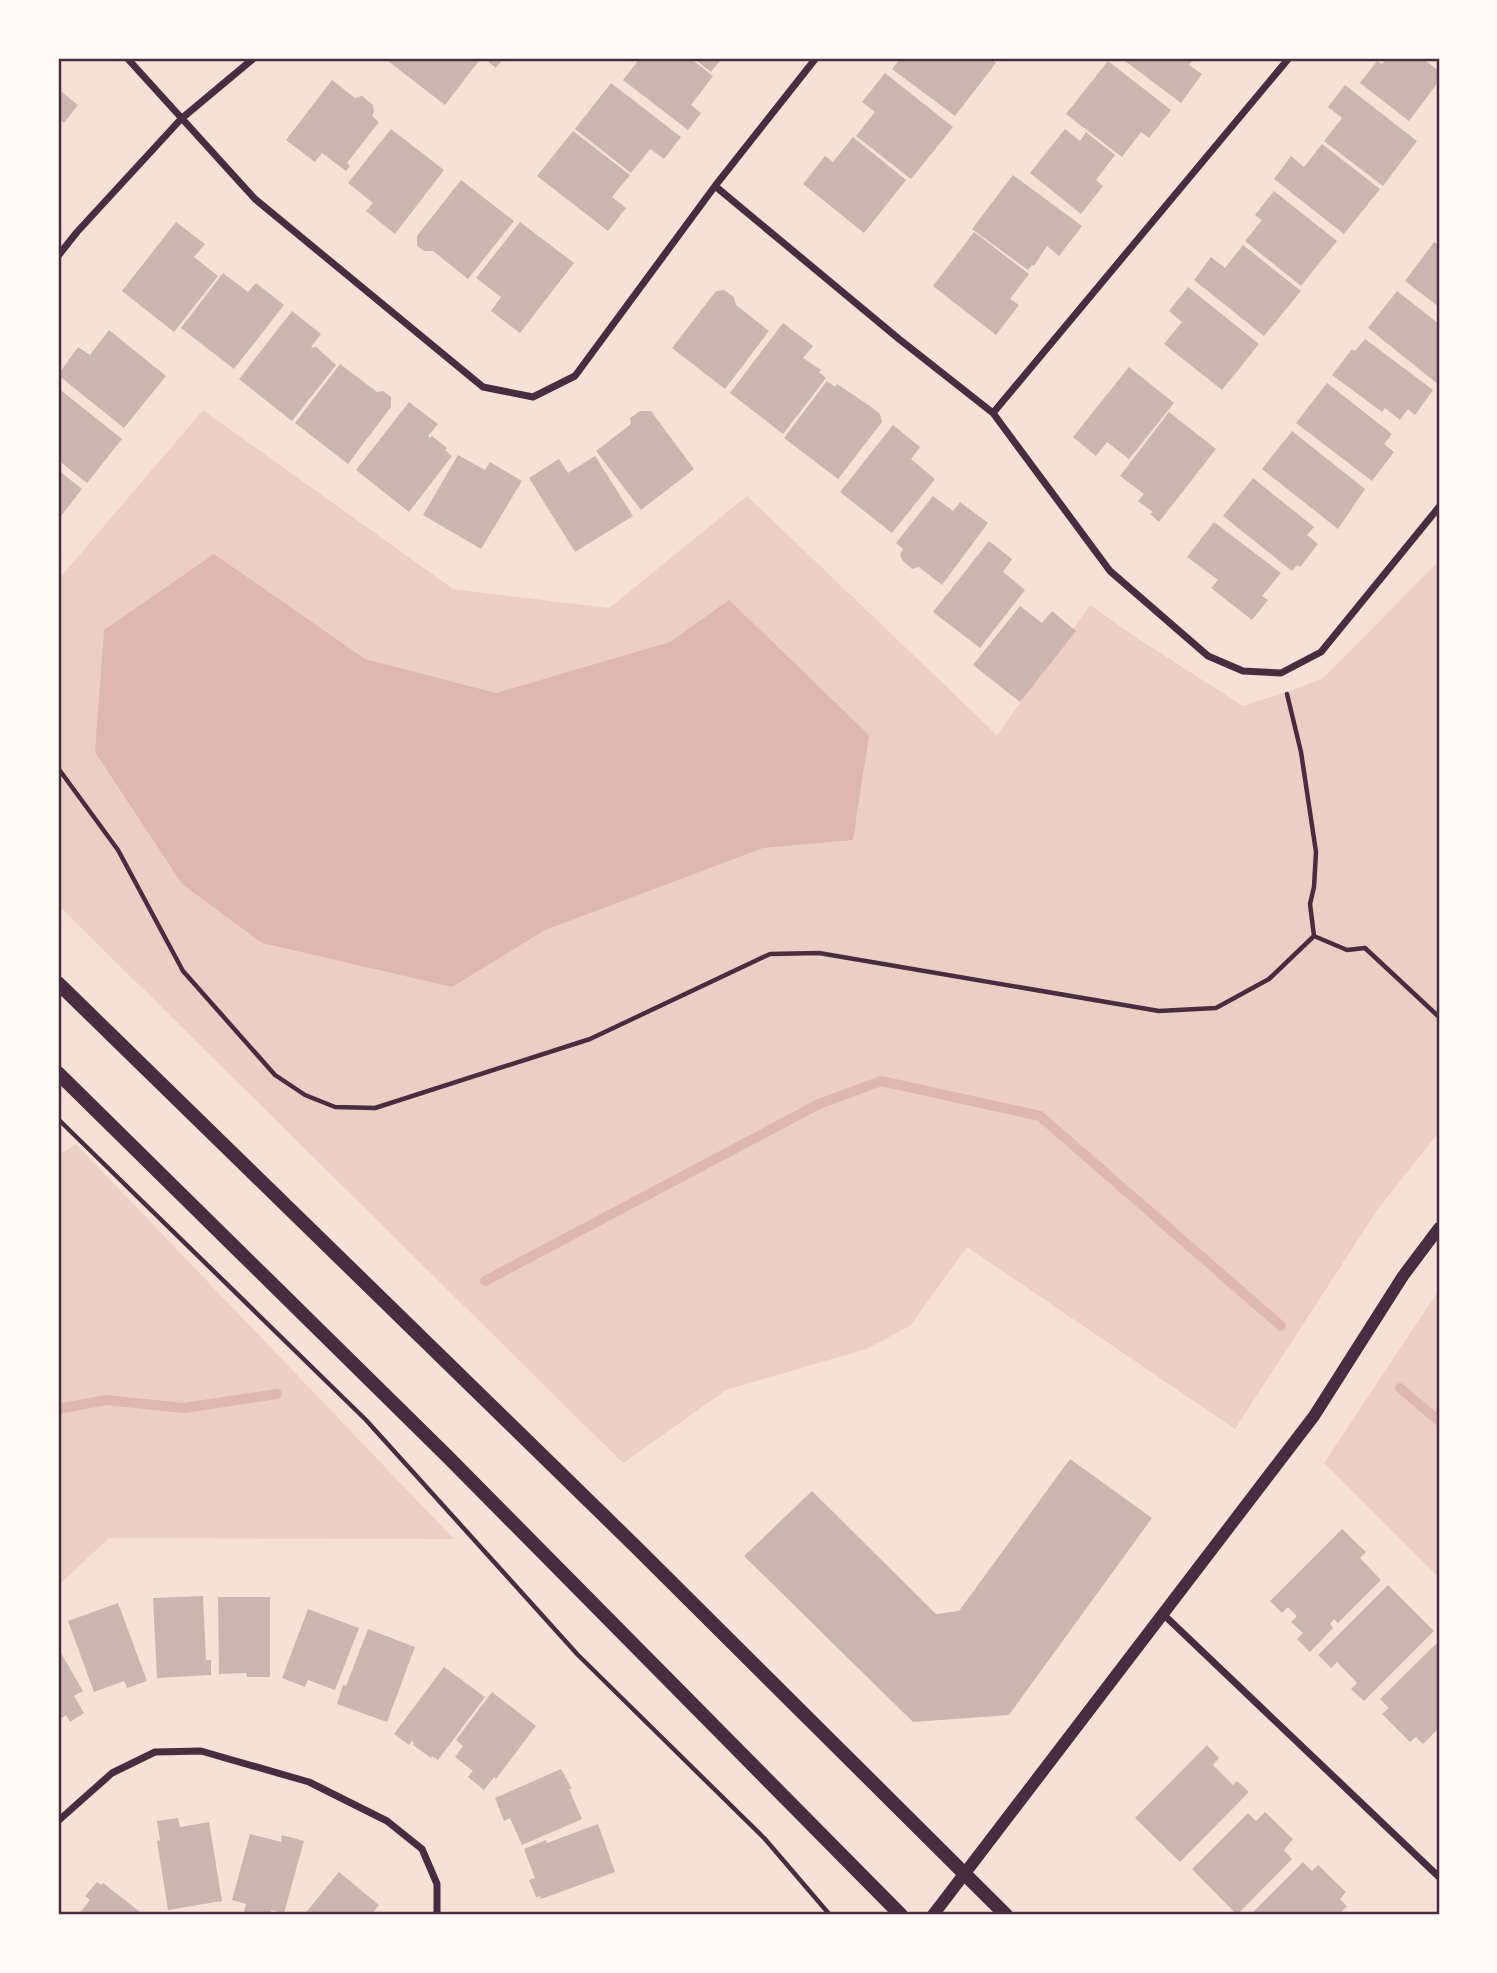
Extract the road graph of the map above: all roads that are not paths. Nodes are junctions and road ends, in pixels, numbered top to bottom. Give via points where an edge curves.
1 (127, 58) edge
2 (254, 58) edge
3 (816, 58) edge
4 (1289, 58) edge
5 (181, 119) junction
6 (715, 187) junction
7 (58, 256) edge
8 (993, 413) junction
9 (1439, 507) edge
10 (58, 983) edge
11 (58, 1073) edge
12 (1439, 1228) edge
13 (1163, 1614) junction
14 (58, 1821) edge
15 (964, 1875) junction
16 (1439, 1877) edge
17 (437, 1915) edge
18 (901, 1915) edge
19 (933, 1915) edge
20 (1006, 1915) edge

1 - 5 street
2 - 5 street
3 - 6 street
4 - 8 street
5 - 6 street via 256,199 483,387 533,397 575,376
5 - 7 street
6 - 8 street
8 - 9 street via 1110,571 1208,656 1243,671 1281,673 1321,652
10 - 15 main road
11 - 18 main road via 449,1457
12 - 13 street via 1314,1416
13 - 15 street
13 - 16 street
14 - 17 street via 112,1773 155,1752 201,1751 309,1782 387,1821 422,1849 437,1884
15 - 19 street
15 - 20 main road

